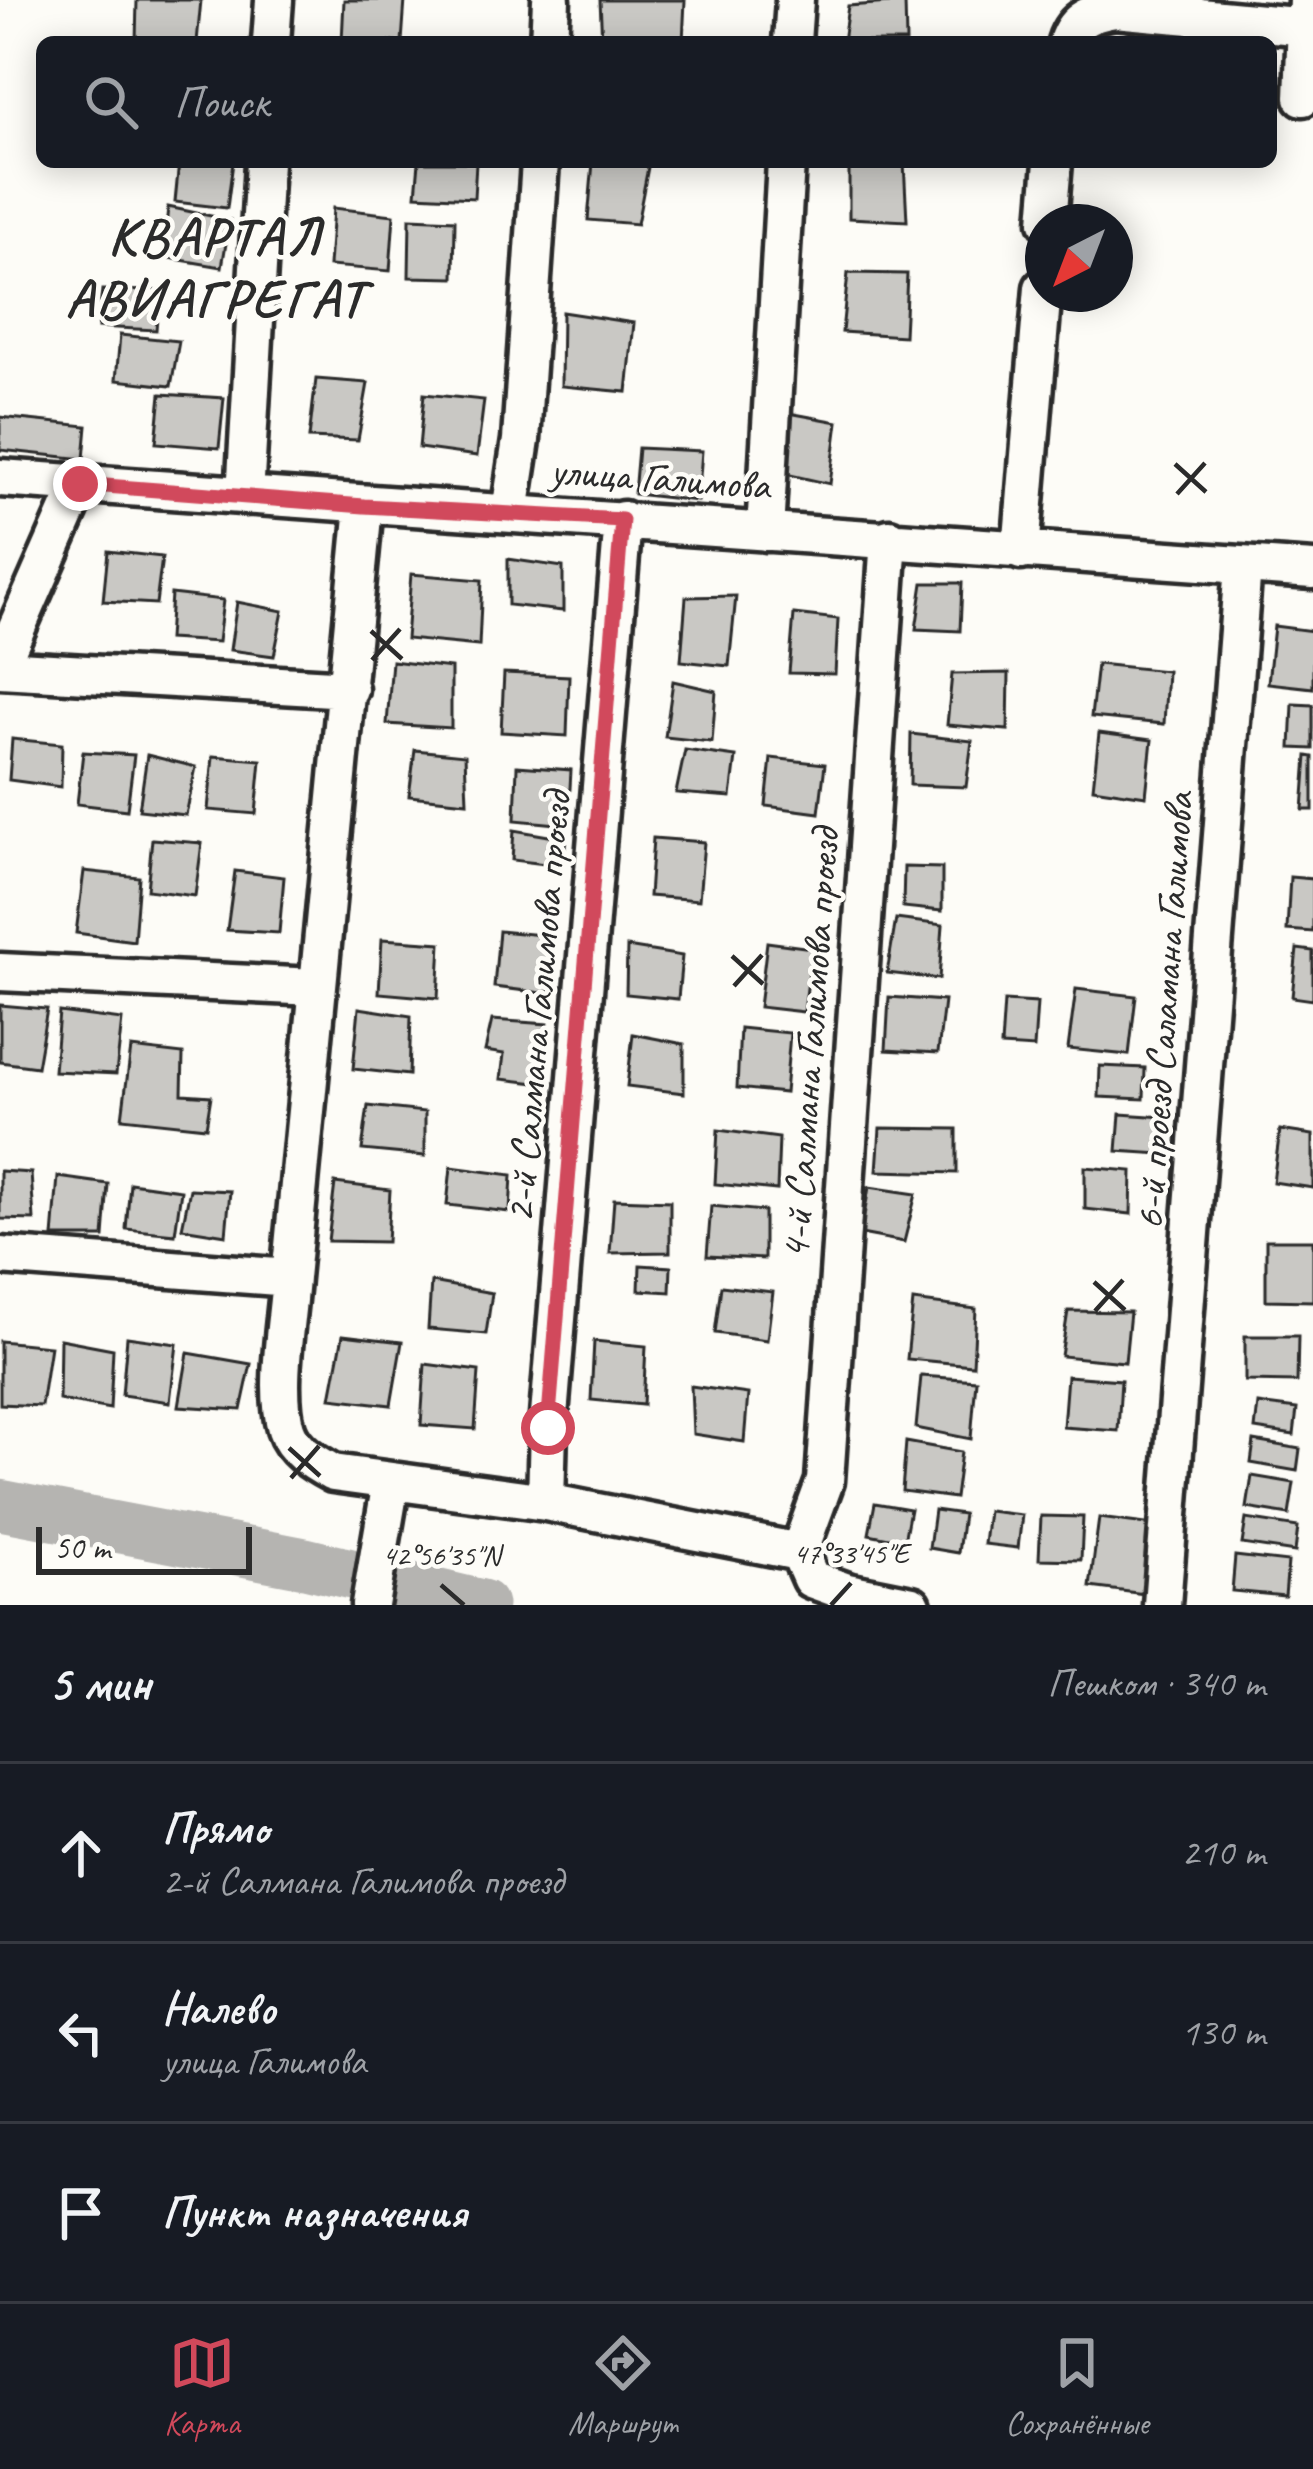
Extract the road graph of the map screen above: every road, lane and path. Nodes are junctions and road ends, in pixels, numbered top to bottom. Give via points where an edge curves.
1 (274, 0) edge
2 (551, 0) edge
3 (795, 0) edge
4 (1307, 14) edge
5 (271, 36) edge
6 (549, 36) edge
7 (792, 36) edge
8 (1069, 36) edge
9 (1303, 97) dead end
10 (264, 168) edge
11 (540, 168) edge
12 (786, 168) edge
13 (1052, 168) edge
14 (1050, 204) edge
15 (1041, 312) edge
16 (0, 478) edge
17 (80, 484) junction
18 (245, 496) junction
19 (364, 506) junction
20 (510, 512) junction
21 (622, 520) junction
22 (765, 532) junction
23 (889, 538) junction
24 (1021, 551) junction
25 (1243, 566) junction
26 (1313, 570) edge
27 (0, 668) edge
28 (349, 689) junction
29 (0, 972) edge
30 (316, 987) junction
31 (0, 1256) edge
32 (290, 1279) junction
33 (391, 1483) junction
34 (546, 1502) junction
35 (799, 1552) junction
36 (370, 1605) edge
37 (912, 1605) edge
38 (1162, 1605) edge

1 - 5 street
2 - 6 street
3 - 7 street
4 - 8 street via 1115,9 1088,14
4 - 9 street
10 - 18 street
11 - 20 street
12 - 22 street
13 - 14 street
15 - 24 street
16 - 17 street, улица Галимова
17 - 18 street, улица Галимова
17 - 27 street
18 - 19 street, улица Галимова
19 - 20 street, улица Галимова
19 - 28 street
20 - 21 street, улица Галимова
21 - 22 street, улица Галимова
21 - 34 street, 2-й Салмана Галимова проезд
22 - 23 street, улица Галимова
23 - 24 street, улица Галимова
23 - 35 street, 4-й Салмана Галимова проезд via 825,1481
24 - 25 street, улица Галимова
25 - 26 street, улица Галимова
25 - 38 street, 6-й проезд Саламана Галимова
27 - 28 street
28 - 30 street
29 - 30 street
30 - 32 street
31 - 32 street
32 - 33 street via 287,1433 308,1460 333,1473
33 - 34 street
33 - 36 street
34 - 35 street
35 - 37 street via 812,1579

